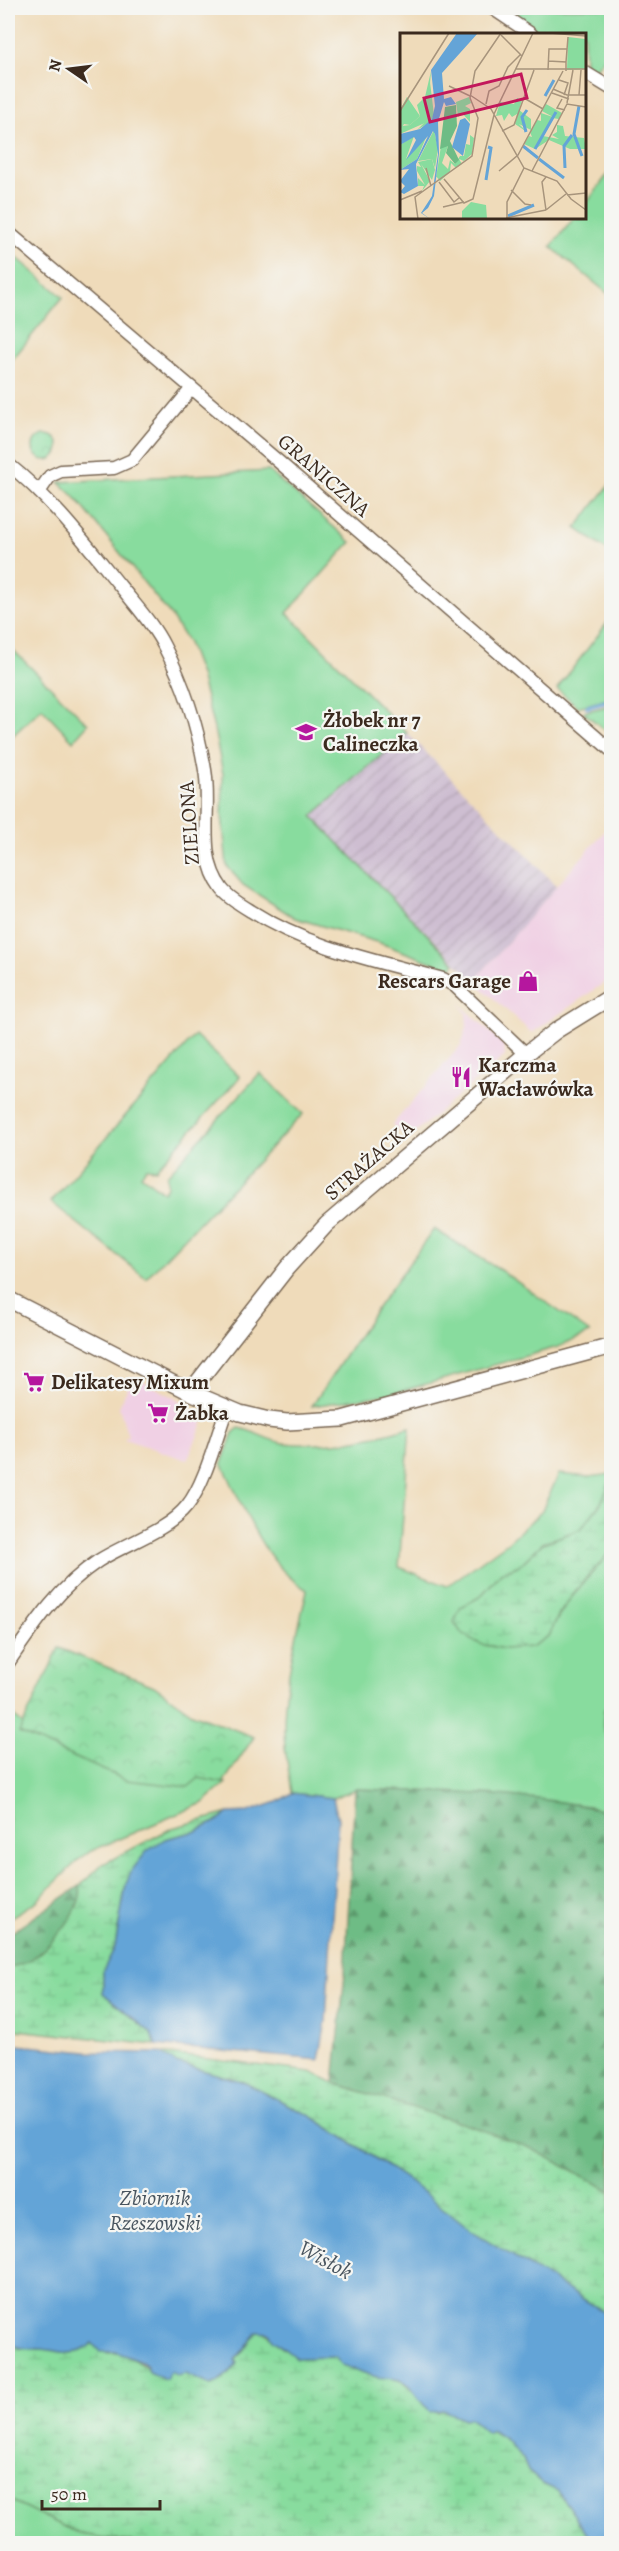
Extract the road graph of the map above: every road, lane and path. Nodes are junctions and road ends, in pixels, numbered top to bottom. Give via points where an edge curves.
1 (492, 8) edge
2 (530, 33) edge
3 (586, 73) edge
4 (610, 86) edge
5 (8, 232) edge
6 (192, 388) junction
7 (8, 464) edge
8 (39, 492) junction
9 (612, 751) edge
10 (612, 996) edge
11 (525, 1054) junction
12 (8, 1299) edge
13 (612, 1346) edge
14 (190, 1392) junction
15 (227, 1408) junction
16 (8, 1663) edge

1 - 2 street
3 - 4 street
5 - 6 street, GRANICZNA
6 - 8 street via 132,460 114,468 61,471 50,476
6 - 9 street, GRANICZNA
7 - 8 street, ZIELONA
8 - 11 street, ZIELONA via 150,624 174,666 206,772 207,855 224,891 271,924 297,936 455,986
10 - 11 street, STRAŻACKA
11 - 14 street, STRAŻACKA via 327,1224 287,1268
12 - 14 street
13 - 15 street via 342,1419 303,1423 268,1420
14 - 15 street
15 - 16 street via 196,1492 186,1508 72,1581 43,1613

